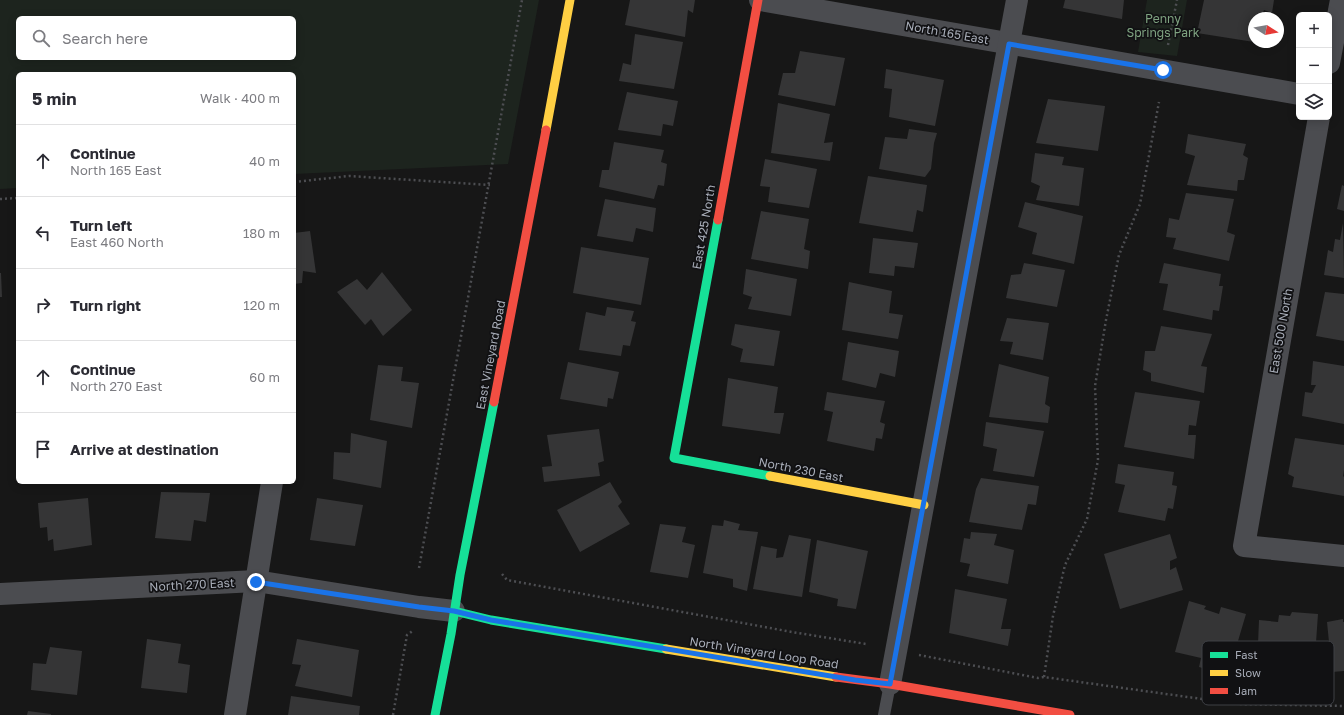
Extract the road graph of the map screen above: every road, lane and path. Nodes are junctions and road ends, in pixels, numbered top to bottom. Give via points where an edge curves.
1 (522, 0) edge
2 (570, 0) edge
3 (759, 0) edge
4 (1017, 0) edge
5 (1177, 0) edge
6 (1341, 0) edge
7 (1009, 44) junction
8 (1168, 45) dead end
9 (1332, 48) edge
10 (1296, 93) edge
11 (1159, 102) dead end
12 (1318, 120) edge
13 (296, 182) edge
14 (490, 185) junction
15 (16, 198) edge
16 (0, 199) edge
17 (674, 458) joint
18 (272, 484) edge
19 (924, 505) junction
20 (1344, 556) edge
21 (419, 568) dead end
22 (502, 574) dead end
23 (256, 582) junction
24 (0, 594) edge
25 (454, 611) junction
26 (416, 629) dead end
27 (866, 644) dead end
28 (917, 655) dead end
29 (1044, 677) junction
30 (890, 684) junction
31 (1202, 699) edge
32 (1291, 705) edge
33 (1344, 706) edge
34 (1056, 714) edge
35 (235, 715) edge
36 (393, 715) edge
37 (435, 715) edge
38 (884, 715) edge
39 (1070, 715) edge

1 - 14 path
2 - 25 street, East Vineyard Road
3 - 7 street, North 165 East
3 - 17 street, East 425 North
4 - 7 street
5 - 8 path
6 - 9 street
7 - 10 street, North 165 East
7 - 19 street
11 - 29 path via 1140,204 1119,255 1106,320 1095,386 1098,460 1087,519 1065,565 1053,616
12 - 20 street, East 500 North via 1244,546
13 - 14 path via 349,176
14 - 21 path
15 - 16 path
17 - 19 street, North 230 East
18 - 23 street
19 - 30 street
22 - 27 path via 507,580
23 - 24 street, North 270 East
23 - 25 street, North 270 East
23 - 35 street
25 - 30 street, North Vineyard Loop Road via 506,622
25 - 37 street, East Vineyard Road
26 - 36 path via 407,635
28 - 29 path via 1038,678
29 - 31 path
30 - 34 street, North Vineyard Loop Road
30 - 38 lane
32 - 33 path
34 - 39 street, North Vineyard Loop Road

